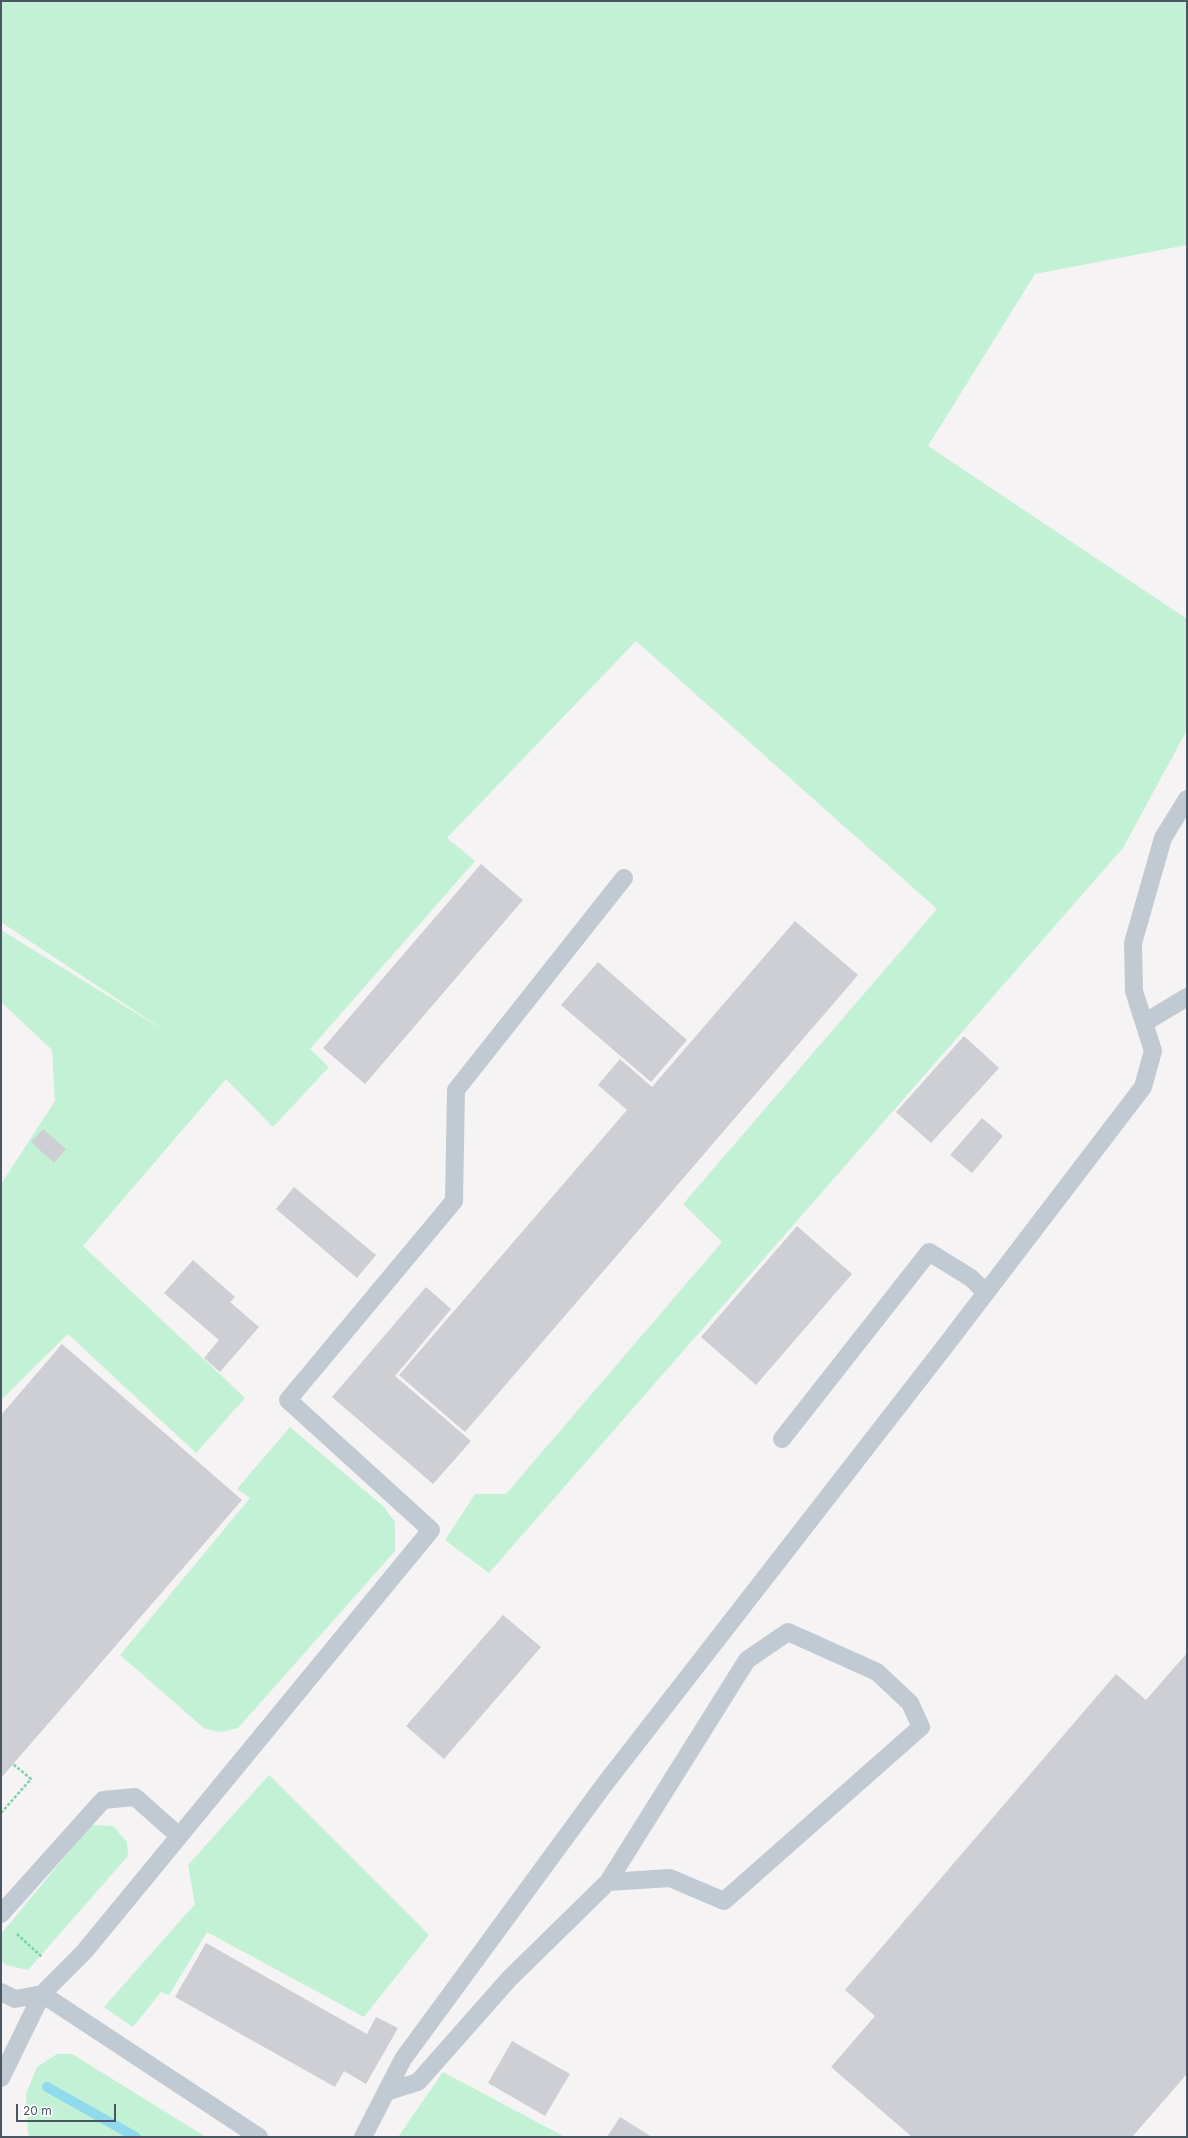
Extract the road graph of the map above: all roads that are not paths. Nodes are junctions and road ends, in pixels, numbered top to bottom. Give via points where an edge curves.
1 (1187, 799) edge
2 (624, 878) dead end
3 (1187, 996) edge
4 (1144, 1023) junction
5 (986, 1293) junction
6 (782, 1439) dead end
7 (180, 1836) junction
8 (608, 1882) junction
9 (1, 1914) edge
10 (1, 1992) edge
11 (42, 1994) junction
12 (1, 2078) edge
13 (386, 2092) junction
14 (259, 2137) edge
15 (363, 2137) edge

1 - 4 lane via 1163,838 1133,943 1134,991
2 - 7 lane via 456,1090 454,1201 288,1400 431,1530
3 - 4 lane
4 - 5 lane via 1153,1051 1143,1088
5 - 6 lane via 971,1278 929,1252
5 - 13 lane via 604,1785 403,2059
7 - 9 lane via 135,1798 103,1800
7 - 11 lane via 84,1952
8 - 8 lane via 670,1878 724,1901 921,1727 910,1703 877,1672 788,1632 747,1660
8 - 13 lane via 509,1979 418,2082
10 - 11 lane via 15,1999
11 - 12 lane
11 - 14 lane
13 - 15 lane

